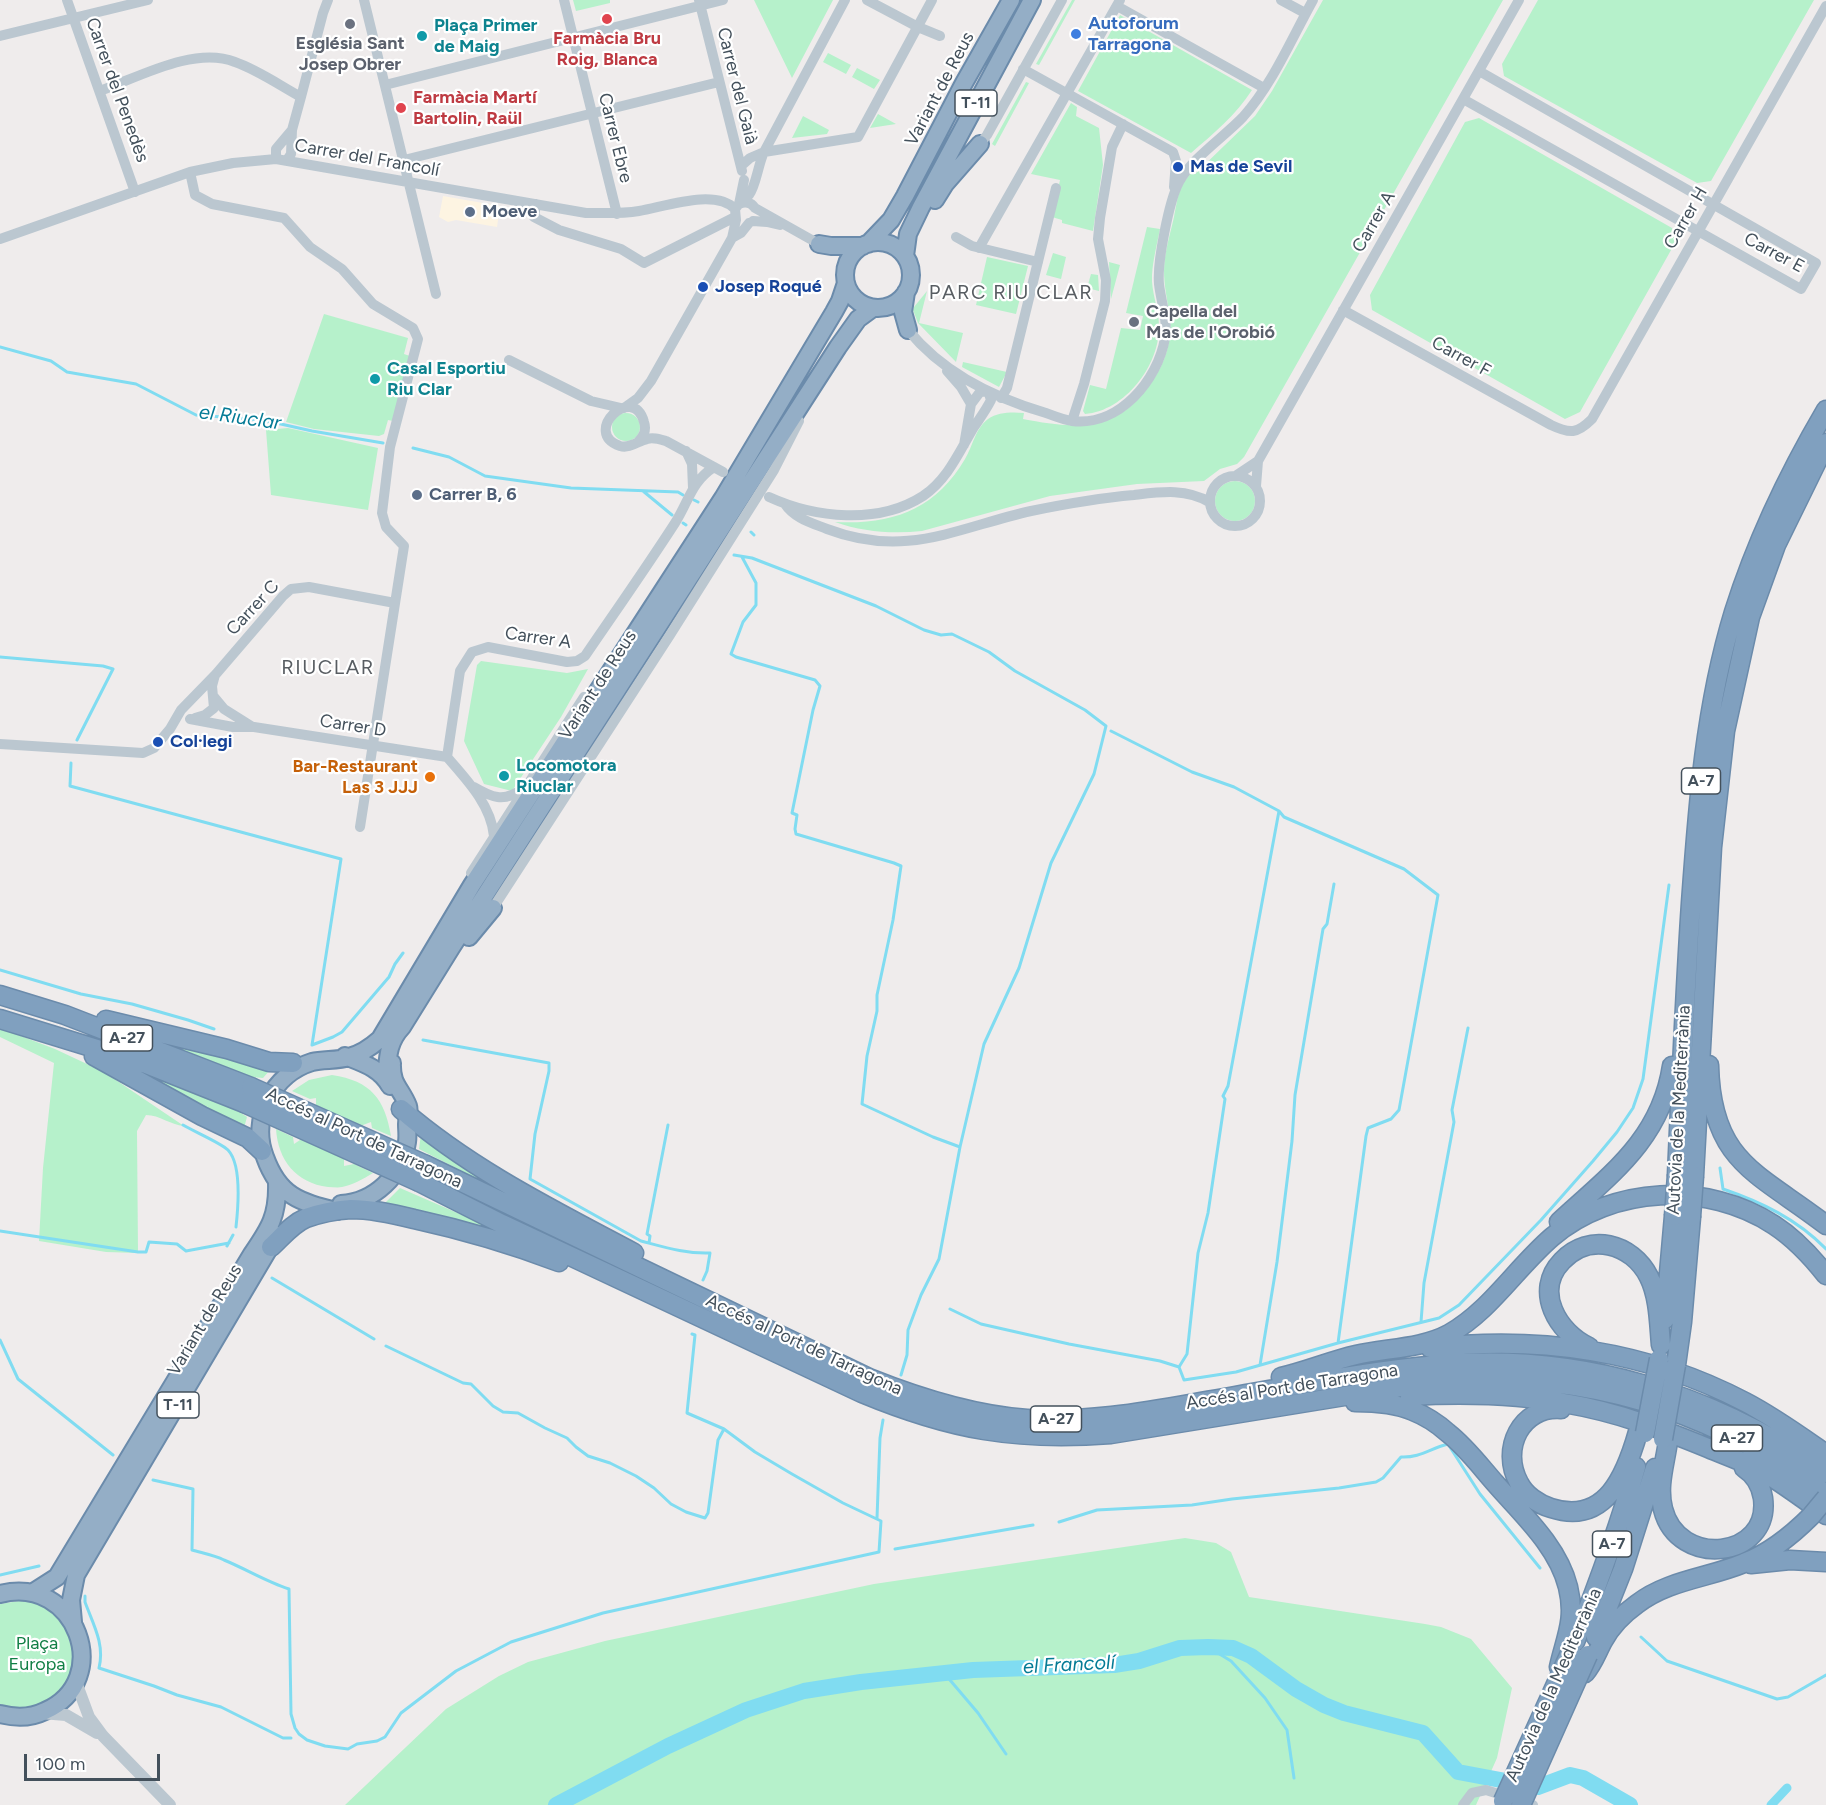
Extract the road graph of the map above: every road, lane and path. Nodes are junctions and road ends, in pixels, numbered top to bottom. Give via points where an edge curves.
1 (67, 0) edge
2 (148, 0) edge
3 (328, 0) edge
4 (364, 0) edge
5 (564, 0) edge
6 (723, 0) edge
7 (845, 0) edge
8 (867, 0) edge
9 (932, 0) edge
10 (1003, 0) edge
11 (1011, 0) edge
12 (1032, 0) edge
13 (1062, 0) edge
14 (1281, 0) edge
15 (1313, 0) edge
16 (1519, 0) edge
17 (699, 3) edge
18 (1118, 3) edge
19 (1826, 6) edge
20 (1305, 13) junction
21 (74, 18) junction
22 (918, 27) junction
23 (0, 36) edge
24 (940, 36) dead end
25 (573, 39) junction
26 (1023, 69) junction
27 (1479, 71) junction
28 (719, 82) junction
29 (964, 83) junction
30 (385, 85) junction
31 (1264, 88) junction
32 (100, 91) junction
33 (1067, 93) junction
34 (301, 97) junction
35 (1463, 99) junction
36 (592, 113) junction
37 (1123, 124) junction
38 (292, 130) junction
39 (980, 144) joint
40 (735, 146) junction
41 (764, 152) junction
42 (276, 159) junction
43 (287, 160) junction
44 (404, 160) junction
45 (741, 166) junction
46 (190, 172) junction
47 (744, 180) junction
48 (409, 182) junction
49 (1056, 188) dead end
50 (135, 192) junction
51 (1172, 198) junction
52 (752, 202) junction
53 (536, 204) junction
54 (1713, 204) junction
55 (736, 212) junction
56 (617, 214) junction
57 (751, 223) junction
58 (792, 229) junction
59 (1698, 230) junction
60 (956, 237) dead end
61 (732, 238) junction
62 (0, 239) edge
63 (819, 244) junction
64 (865, 245) junction
65 (979, 248) junction
66 (905, 249) junction
67 (1038, 262) junction
68 (845, 279) junction
69 (906, 292) junction
70 (436, 294) dead end
71 (879, 308) junction
72 (1343, 310) junction
73 (908, 330) junction
74 (508, 360) dead end
75 (944, 366) junction
76 (651, 381) junction
77 (988, 391) junction
78 (812, 394) junction
79 (1001, 398) junction
80 (591, 401) junction
81 (971, 404) junction
82 (622, 408) junction
83 (1826, 410) edge
84 (644, 419) junction
85 (608, 420) junction
86 (1072, 421) junction
87 (1564, 431) joint
88 (666, 441) junction
89 (637, 443) junction
90 (1826, 443) edge
91 (964, 445) junction
92 (686, 451) junction
93 (1258, 461) junction
94 (1237, 475) junction
95 (1256, 486) junction
96 (693, 488) junction
97 (769, 497) dead end
98 (1209, 502) junction
99 (785, 504) junction
100 (663, 592) junction
101 (395, 603) junction
102 (624, 637) joint
103 (216, 674) junction
104 (213, 696) junction
105 (191, 699) junction
106 (190, 719) junction
107 (254, 727) junction
108 (170, 729) junction
109 (0, 744) edge
110 (373, 746) junction
111 (447, 757) junction
112 (473, 787) junction
113 (525, 787) junction
114 (360, 827) dead end
115 (494, 836) junction
116 (493, 908) joint
117 (452, 913) junction
118 (451, 948) junction
119 (0, 995) edge
120 (1702, 1010) junction
121 (65, 1015) junction
122 (0, 1019) edge
123 (397, 1022) junction
124 (1683, 1024) junction
125 (59, 1036) junction
126 (343, 1056) junction
127 (293, 1063) junction
128 (386, 1079) junction
129 (248, 1095) junction
130 (406, 1113) junction
131 (258, 1150) junction
132 (1685, 1175) junction
133 (277, 1183) junction
134 (319, 1206) junction
135 (337, 1210) junction
136 (1683, 1217) junction
137 (1826, 1225) edge
138 (271, 1247) junction
139 (252, 1254) junction
140 (1826, 1275) edge
141 (1496, 1294) junction
142 (728, 1321) junction
143 (1605, 1353) junction
144 (1666, 1356) junction
145 (1304, 1372) junction
146 (1355, 1402) junction
147 (1644, 1405) junction
148 (1138, 1413) junction
149 (1613, 1415) junction
150 (1209, 1419) junction
151 (1641, 1432) junction
152 (1666, 1435) junction
153 (1826, 1454) edge
154 (1731, 1458) junction
155 (1826, 1473) edge
156 (1826, 1496) edge
157 (1819, 1516) edge
158 (77, 1558) junction
159 (1826, 1562) edge
160 (1744, 1564) junction
161 (32, 1593) junction
162 (0, 1594) edge
163 (73, 1622) junction
164 (1579, 1653) junction
165 (76, 1682) junction
166 (40, 1713) junction
167 (0, 1714) edge
168 (86, 1720) junction
169 (1509, 1804) edge
170 (170, 1805) edge
171 (1463, 1805) edge
172 (1533, 1805) edge

1 - 21 street, Carrer del Penedès
2 - 21 street
3 - 34 street
4 - 30 street
5 - 25 street, Carrer Ebre
6 - 17 street
7 - 41 street
8 - 22 street
9 - 22 street
10 - 29 highway
11 - 29 highway, Variant de Reus / T-11
12 - 66 highway, T-11 via 921,207
13 - 26 street
14 - 20 street
15 - 20 street
16 - 27 street, Carrer A
17 - 25 street
17 - 28 street, Carrer del Gaià
18 - 31 street
18 - 33 street
19 - 54 street, Carrer H
20 - 31 street
21 - 23 street
21 - 32 street, Carrer del Penedès
22 - 24 street
22 - 41 street via 858,137
25 - 30 street
25 - 36 street, Carrer Ebre
26 - 33 street
26 - 39 street
27 - 35 street, Carrer A
27 - 54 street, Carrer E
28 - 36 street
28 - 40 street, Carrer del Gaià
29 - 64 highway, Variant de Reus / T-11 via 891,220
30 - 44 street
31 - 51 street via 1243,117 1180,180
32 - 34 street via 181,61 217,57 246,67
32 - 50 street, Carrer del Penedès
33 - 37 street
33 - 65 street
34 - 38 street
35 - 59 street, Carrer E
35 - 72 street, Carrer A
36 - 44 street
36 - 56 street, Carrer Ebre
37 - 51 street via 1173,152 1176,161
37 - 86 street via 1112,147 1100,219 1098,239 1106,280 1105,301
38 - 42 street via 276,149
38 - 43 street
39 - 66 highway via 945,184
40 - 41 street
40 - 45 street, Carrer del Gaià
41 - 45 street
41 - 52 street
42 - 43 street, Carrer del Francolí
42 - 46 street, Carrer del Francolí
43 - 48 street, Carrer del Francolí
44 - 48 street
45 - 47 street, Carrer del Gaià
46 - 50 street, Carrer del Francolí
46 - 101 street via 195,195 212,204 284,218 310,247 342,268 373,304 413,328 418,339 390,447 382,513 386,527 404,546
47 - 52 street, Carrer del Gaià
47 - 55 street, Carrer del Gaià
48 - 53 street, Carrer del Francolí
48 - 70 street
49 - 67 street
50 - 62 street, Carrer del Francolí
51 - 86 street via 1160,262 1166,336 1160,358 1146,384 1111,414
52 - 55 street via 743,202
52 - 57 street via 756,213
52 - 58 street
53 - 55 street via 534,217 545,224 621,249 644,262
53 - 56 street, Carrer del Francolí
54 - 59 street, Carrer H
54 - 59 street, Carrer E via 1816,263 1801,289
55 - 56 street, Carrer del Francolí via 730,204 716,199 689,200
55 - 57 street via 744,224
55 - 61 street, Carrer del Gaià
57 - 58 street via 767,222
57 - 61 street
58 - 63 street
59 - 87 street, Carrer H via 1592,419 1576,431
60 - 65 street
61 - 76 street
63 - 64 highway
63 - 68 highway
64 - 66 highway via 879,242
64 - 68 highway, T-11 via 850,258
65 - 67 street
66 - 69 highway, T-11 via 910,273
67 - 79 street via 1007,388
68 - 71 highway via 853,297
68 - 100 highway, Variant de Reus / T-11 via 840,301
69 - 71 highway, T-11 via 895,303
69 - 73 highway via 903,312
71 - 73 highway
71 - 78 highway, Variant de Reus / T-11 via 858,319
72 - 87 street, Carrer F
72 - 93 street, Carrer A
73 - 75 street
74 - 80 street
75 - 77 street
75 - 81 street
76 - 82 street via 638,398
76 - 84 street via 644,402
77 - 79 street
77 - 81 street via 980,392
77 - 91 street via 991,400
78 - 116 street via 762,489
78 - 118 highway, Variant de Reus / T-11
79 - 86 street
80 - 82 street
80 - 85 street
81 - 91 street
82 - 84 street via 632,409
82 - 85 street
83 - 124 highway, Autovia de la Mediterrània / A-7 via 1761,540 1734,612 1714,692 1698,811
84 - 88 street
84 - 89 street via 644,433
85 - 89 street via 607,432 614,443 625,447
88 - 89 street via 648,439
88 - 92 street
90 - 120 highway, Autovia de la Mediterrània / A-7 via 1776,545 1750,617 1732,691 1715,808
91 - 99 street via 936,485 923,496 886,512 843,515
92 - 96 street via 692,464
92 - 96 street, Carrer A via 718,469 703,474
93 - 94 street, Carrer A
93 - 95 street, Carrer A
94 - 95 street
94 - 98 street via 1214,486
95 - 98 street via 1260,494 1258,511 1240,526 1219,521
96 - 111 street, Carrer A via 677,520 585,656 567,662 488,647 472,652 460,671
97 - 99 street
98 - 99 street via 1186,492 1103,498 911,542 866,540 832,530 791,513
100 - 102 highway via 656,591
100 - 117 highway, Variant de Reus / T-11
101 - 103 street, Carrer C via 309,587 291,590
101 - 110 street
102 - 113 street
103 - 104 street, Carrer C
103 - 105 street, Carrer C
104 - 105 street
104 - 106 street, Carrer C via 211,712
104 - 107 street, Carrer D via 224,709
105 - 108 street, Carrer C
106 - 107 street, Carrer D
106 - 108 street, Carrer C
107 - 110 street, Carrer D
108 - 109 street, Carrer C via 154,748 142,753
110 - 111 street, Carrer D
110 - 114 street
111 - 112 street
112 - 113 street via 493,798 504,798
112 - 115 street via 492,823
113 - 115 street
115 - 117 street
116 - 118 highway via 462,945
117 - 123 highway, Variant de Reus / T-11
118 - 123 highway, Variant de Reus / T-11
119 - 121 highway, Accés al Port de Tarragona / A-27
120 - 132 highway, Autovia de la Mediterrània / A-7
120 - 137 highway via 1709,1038 1713,1107 1730,1147 1757,1176
121 - 127 highway via 122,1024 269,1062
121 - 129 highway, Accés al Port de Tarragona / A-27
122 - 125 highway, Accés al Port de Tarragona / A-27
123 - 126 highway, T-11 via 369,1048
123 - 128 highway, Variant de Reus / T-11
123 - 130 highway via 392,1072
124 - 132 highway, Autovia de la Mediterrània / A-7
124 - 141 highway via 1666,1097 1652,1127 1630,1154 1539,1241
125 - 129 highway, Accés al Port de Tarragona / A-27
125 - 131 highway via 248,1138
126 - 127 highway via 321,1054
126 - 128 highway via 372,1067
126 - 131 highway, T-11 via 314,1062 279,1082 266,1104
127 - 131 highway via 272,1080 260,1100 255,1115
128 - 130 highway
129 - 142 highway, Accés al Port de Tarragona / A-27, bridge
130 - 134 highway, T-11 via 407,1144 386,1184 365,1200
130 - 142 highway via 490,1173 718,1297
131 - 133 highway, T-11
131 - 139 highway via 269,1180 272,1204
132 - 136 highway, Autovia de la Mediterrània / A-7, bridge
133 - 134 highway, T-11 via 298,1199
133 - 139 highway, T-11 via 274,1217
134 - 135 highway
134 - 138 highway, Variant de Reus / T-11 via 289,1222
135 - 138 highway via 305,1218
135 - 142 highway via 380,1212 448,1226 527,1250 708,1329
136 - 144 highway, Autovia de la Mediterrània / A-7
136 - 144 highway, Autovia de la Mediterrània / A-7
138 - 158 highway, Variant de Reus / T-11
139 - 158 highway, Variant de Reus / T-11
140 - 141 highway via 1789,1235 1757,1215 1724,1203 1666,1194 1630,1199 1581,1218 1551,1238
141 - 145 highway via 1472,1318 1439,1338 1354,1355
142 - 148 highway, Accés al Port de Tarragona / A-27 via 911,1394 956,1407 1026,1419
142 - 150 highway, Accés al Port de Tarragona / A-27 via 873,1398 926,1418 972,1429 1018,1435 1089,1436
143 - 144 highway via 1576,1341 1564,1330 1555,1316 1550,1293 1553,1276 1562,1261 1580,1248 1601,1244 1626,1251 1644,1268 1654,1292
143 - 145 highway via 1550,1345 1484,1343 1411,1351
143 - 153 highway via 1666,1369 1726,1393
144 - 147 highway, Autovia de la Mediterrània / A-7, bridge
144 - 152 highway, Autovia de la Mediterrània / A-7, bridge
145 - 148 highway
146 - 149 highway via 1411,1396 1494,1395 1572,1404
146 - 150 highway
146 - 164 highway via 1413,1411 1462,1446 1555,1557 1567,1584 1570,1630
147 - 150 highway, Accés al Port de Tarragona / A-27 via 1594,1389 1548,1382 1456,1380
147 - 151 highway, Autovia de la Mediterrània, bridge
147 - 156 highway, A-27 via 1689,1416 1742,1441
148 - 155 highway, Accés al Port de Tarragona / A-27 via 1392,1370 1484,1362 1576,1368 1689,1398 1770,1437
149 - 151 highway via 1546,1409 1520,1425 1512,1459 1514,1473 1527,1494 1546,1506 1569,1512 1598,1503 1618,1484
149 - 154 highway
151 - 164 highway, Autovia de la Mediterrània / A-7 via 1621,1519
152 - 154 highway via 1663,1510 1676,1534 1699,1548 1717,1551 1734,1547 1748,1538 1761,1518 1763,1501 1758,1483
152 - 164 highway, Autovia de la Mediterrània / A-7 via 1609,1605
154 - 157 highway via 1769,1476
156 - 157 highway, bridge
157 - 160 highway
158 - 161 highway, T-11
158 - 163 highway, T-11 via 72,1589
159 - 160 highway
160 - 164 highway via 1675,1584 1649,1596
161 - 162 highway, T-11
161 - 163 highway, T-11 via 51,1600
163 - 165 highway, T-11 via 82,1653
164 - 169 highway, Autovia de la Mediterrània / A-7, bridge via 1556,1681
164 - 169 highway, Autovia de la Mediterrània / A-7, bridge via 1574,1688
165 - 166 highway via 63,1698
165 - 168 street
166 - 167 highway via 19,1717
166 - 168 street
168 - 170 street
171 - 172 street via 1478,1791

